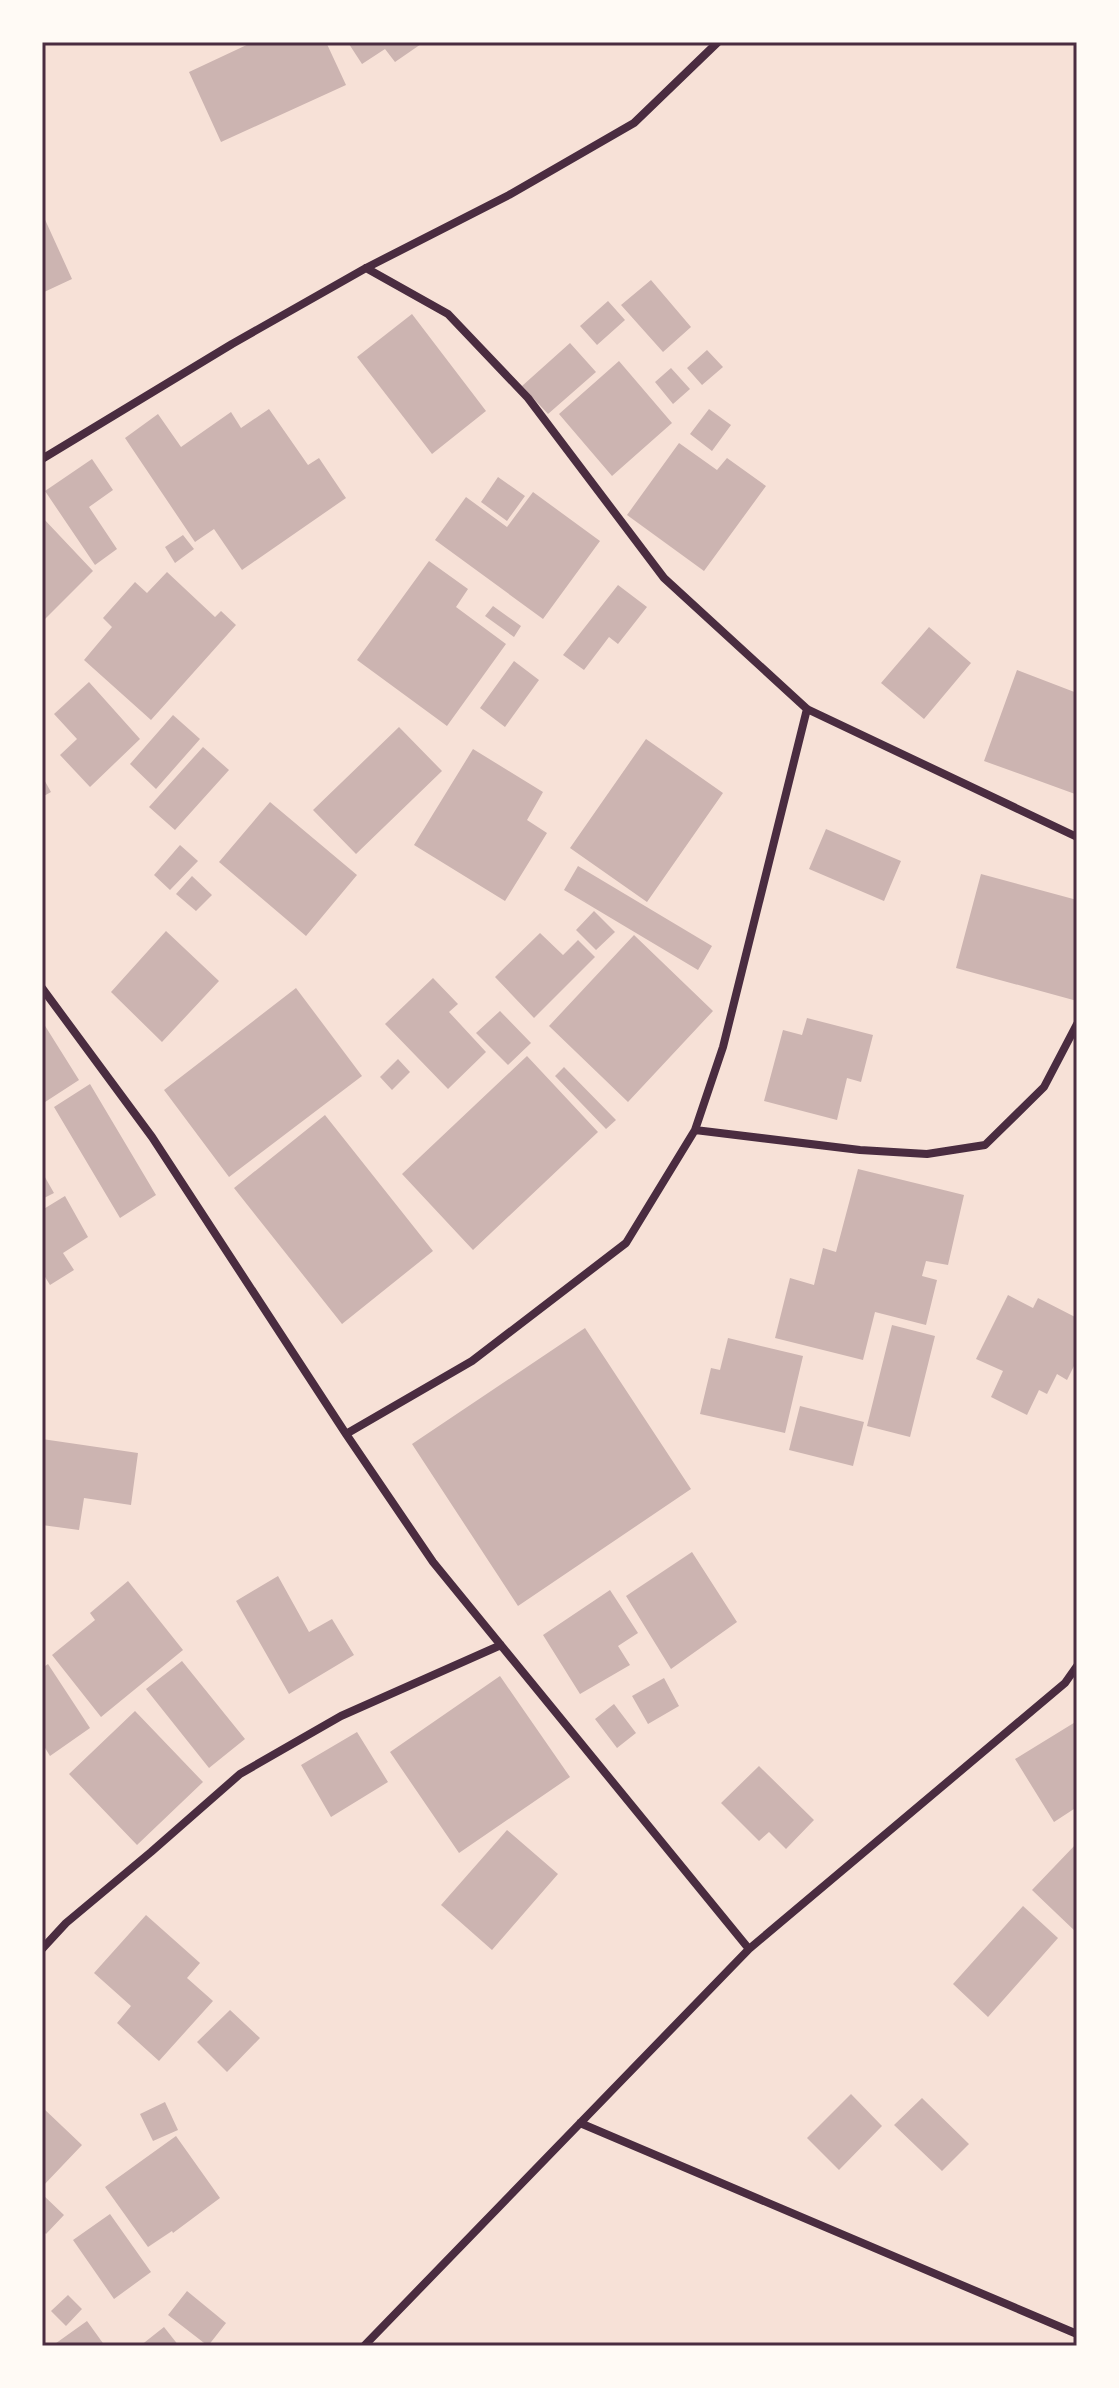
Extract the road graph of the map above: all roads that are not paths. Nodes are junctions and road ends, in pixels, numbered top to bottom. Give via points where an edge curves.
1 (718, 42) edge
2 (366, 268) junction
3 (42, 459) edge
4 (807, 709) junction
5 (1077, 837) edge
6 (42, 988) edge
7 (1077, 1024) edge
8 (695, 1130) junction
9 (346, 1434) junction
10 (501, 1645) junction
11 (1077, 1666) edge
12 (42, 1949) edge
13 (749, 1949) junction
14 (580, 2123) junction
15 (1077, 2334) edge
16 (364, 2346) edge

1 - 2 street via 634,123
2 - 3 street
2 - 4 street via 448,314 528,398 664,578
4 - 5 street
4 - 8 street via 723,1047
6 - 9 street via 152,1137
7 - 8 street via 1044,1087 985,1145 927,1154
8 - 9 street via 626,1243 472,1361
9 - 10 street via 433,1562
10 - 12 street via 341,1716 240,1774
10 - 13 street
11 - 13 street via 1065,1683
13 - 14 street
14 - 15 street
14 - 16 street

